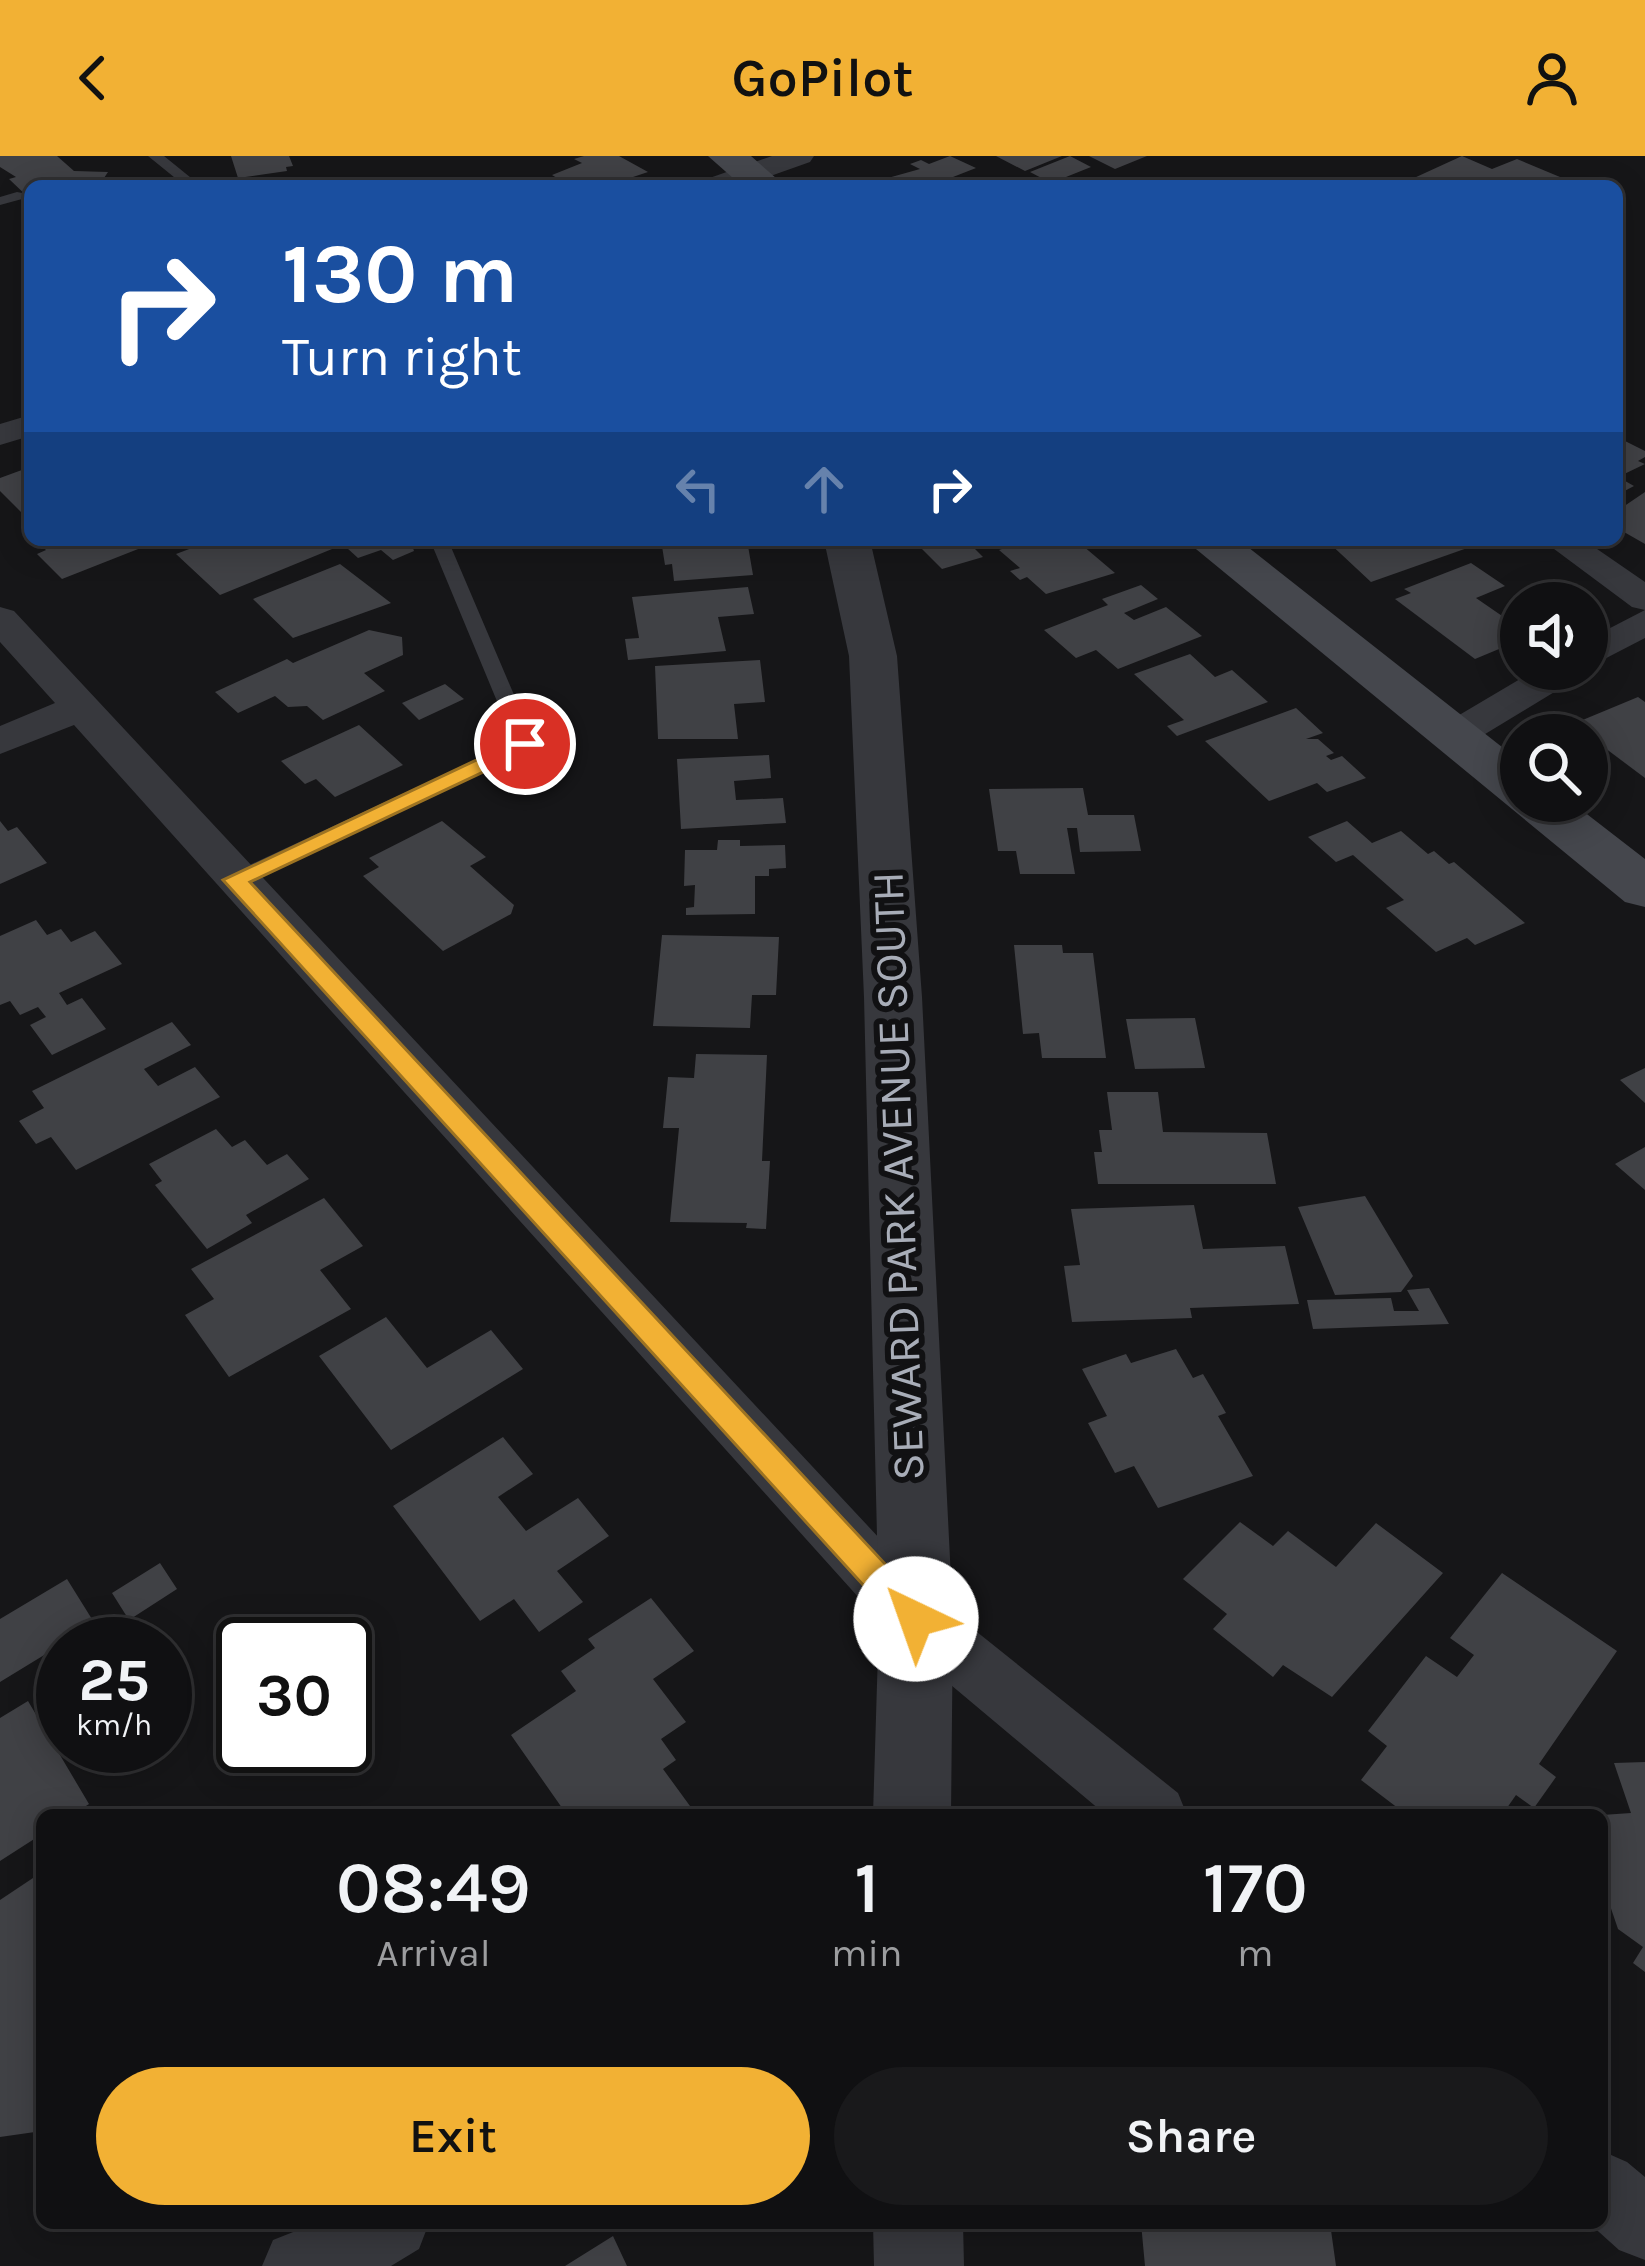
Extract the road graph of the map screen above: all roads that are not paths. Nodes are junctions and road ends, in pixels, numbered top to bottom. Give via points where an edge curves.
1 (155, 156) edge
2 (800, 156) edge
3 (739, 175) edge
4 (186, 180) edge
5 (17, 196) dead end
6 (0, 201) edge
7 (442, 546) edge
8 (848, 546) edge
9 (1216, 546) edge
10 (1569, 546) edge
11 (1645, 599) edge
12 (0, 619) edge
13 (1645, 622) edge
14 (1608, 644) edge
15 (1530, 690) edge
16 (82, 707) junction
17 (1453, 736) junction
18 (0, 741) edge
19 (1500, 773) edge
20 (1562, 822) edge
21 (235, 880) junction
22 (1645, 888) edge
23 (916, 1619) junction
24 (912, 1809) edge
25 (1148, 1809) edge
26 (1608, 2192) edge
27 (1645, 2224) edge
28 (383, 2229) edge
29 (918, 2229) edge
30 (299, 2266) edge
31 (919, 2266) edge

1 - 4 lane
2 - 3 street
5 - 6 lane
7 - 21 lane via 525,744
8 - 23 street, SEWARD PARK AVENUE SOUTH via 873,656
9 - 17 main road
10 - 11 street
12 - 16 street
13 - 14 street
15 - 17 street
16 - 18 street
16 - 21 street
17 - 19 main road
20 - 22 main road
21 - 23 street
23 - 24 street, SEWARD PARK AVENUE SOUTH
23 - 25 street
26 - 27 street
28 - 30 street
29 - 31 street

